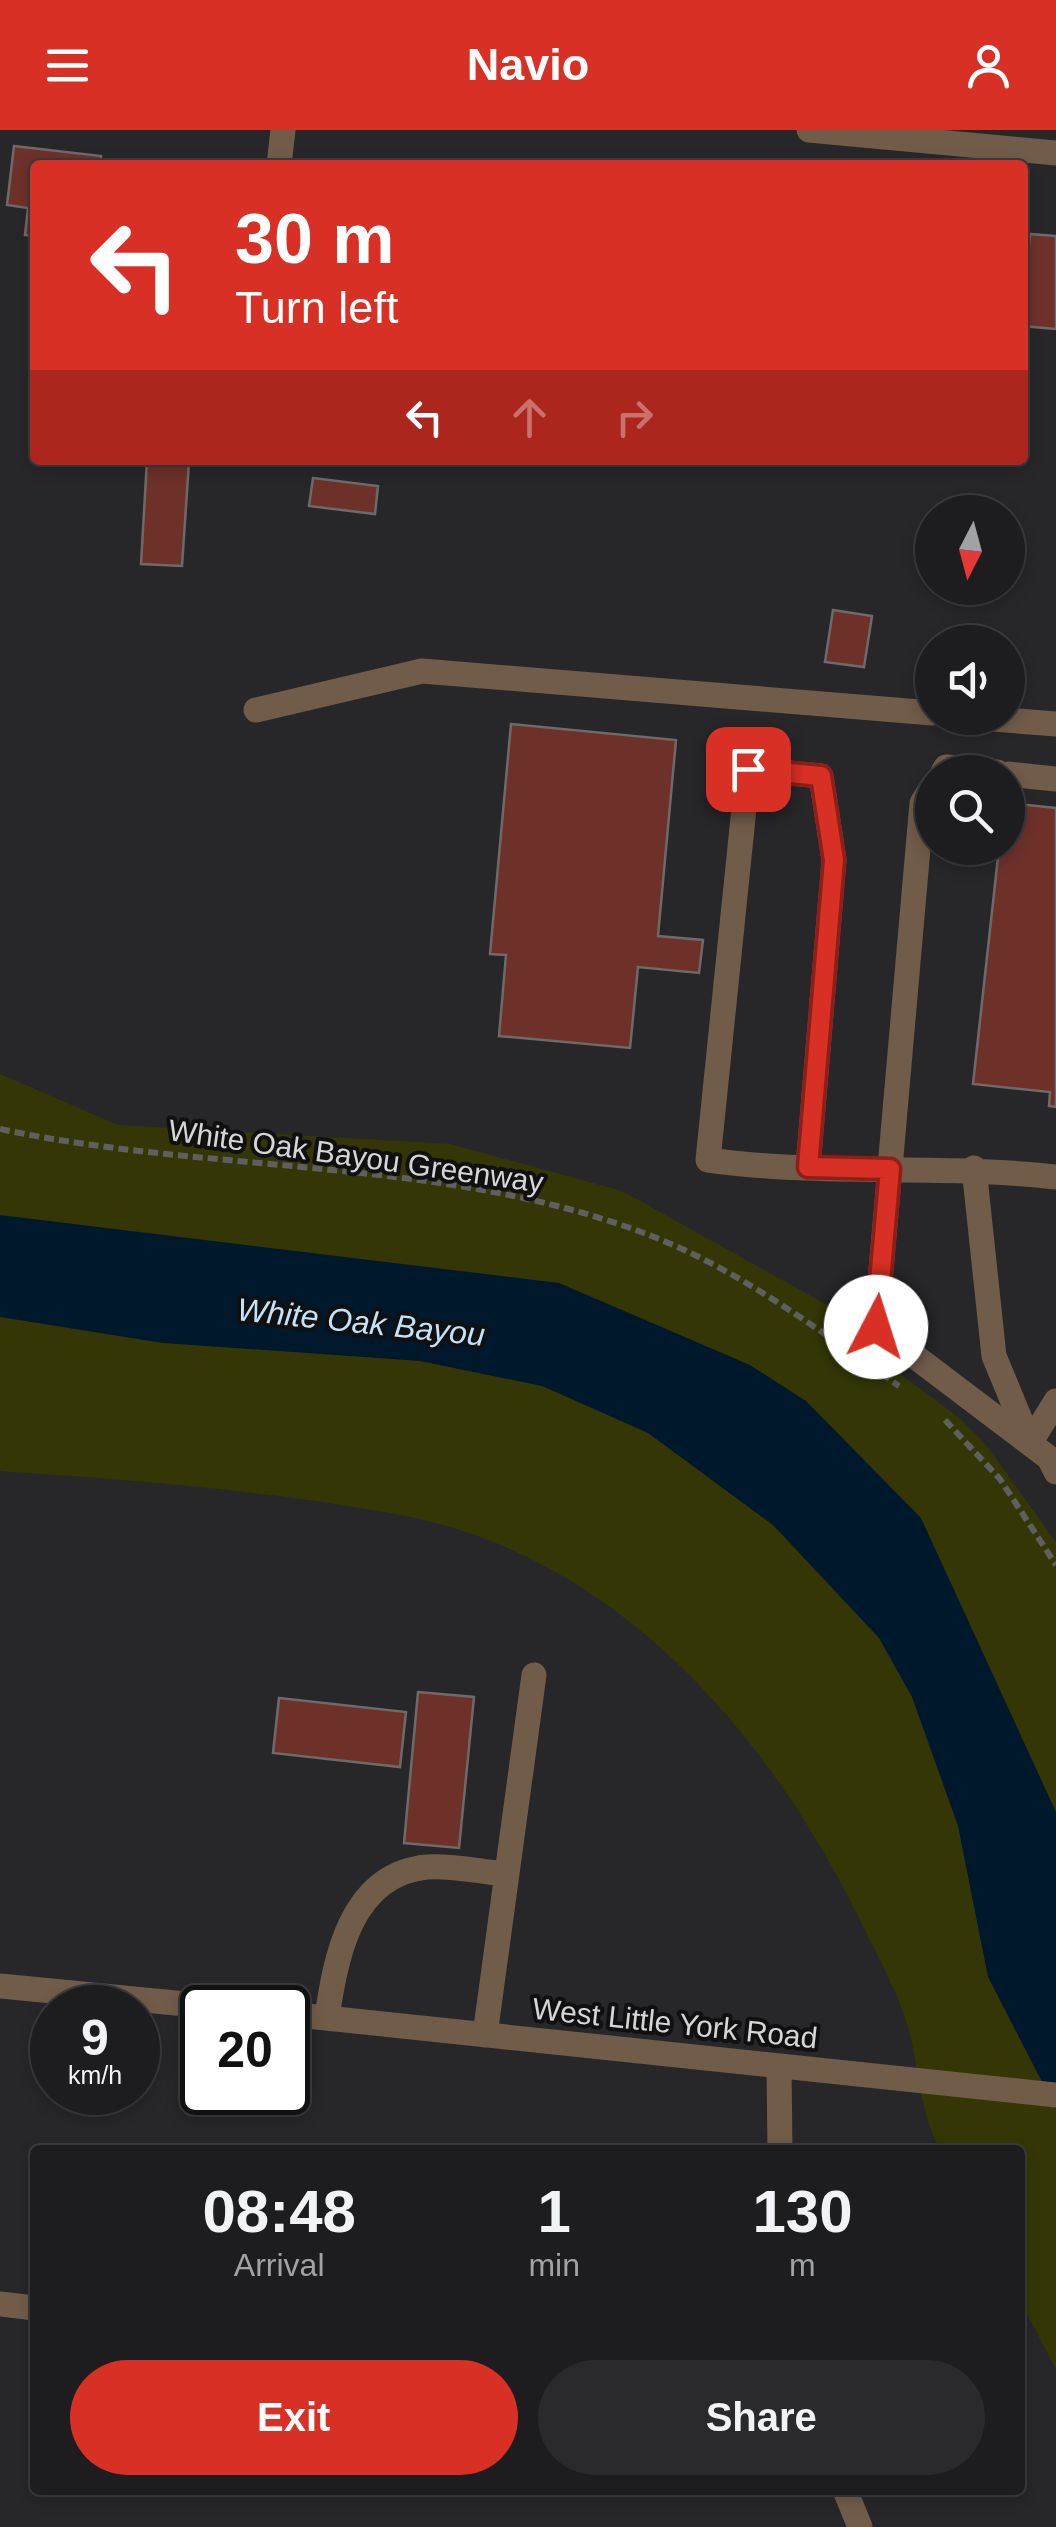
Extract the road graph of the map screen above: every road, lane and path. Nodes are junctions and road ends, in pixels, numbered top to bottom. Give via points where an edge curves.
1 (282, 130) edge
2 (809, 130) edge
3 (1056, 153) edge
4 (279, 160) edge
5 (256, 710) dead end
6 (915, 713) edge
7 (1025, 722) edge
8 (1056, 724) edge
9 (1025, 776) edge
10 (1056, 779) edge
11 (917, 865) edge
12 (0, 1129) edge
13 (808, 1167) junction
14 (974, 1168) junction
15 (890, 1169) junction
16 (1056, 1177) edge
17 (908, 1393) dead end
18 (1056, 1401) edge
19 (940, 1416) dead end
20 (1030, 1443) junction
21 (1056, 1472) edge
22 (1056, 1566) edge
23 (534, 1675) dead end
24 (506, 1874) junction
25 (0, 1986) edge
26 (180, 2003) edge
27 (310, 2016) edge
28 (327, 2018) junction
29 (485, 2035) junction
30 (779, 2067) junction
31 (1056, 2095) edge
32 (780, 2145) edge
33 (0, 2304) edge
34 (30, 2307) edge
35 (847, 2495) edge
36 (860, 2527) edge

1 - 4 street
2 - 3 street
5 - 6 street via 422,671
7 - 8 street
9 - 10 street
11 - 15 street
12 - 17 path, White Oak Bayou Greenway via 488,1191 609,1222 732,1274
13 - 13 street via 708,1160 748,769 821,776 834,860
13 - 15 street
14 - 15 street
14 - 16 street
14 - 20 street via 994,1356
15 - 20 street via 876,1327
18 - 20 street
19 - 22 path via 1000,1479
20 - 21 street
23 - 24 street
24 - 28 street via 426,1867 392,1878 367,1898 344,1934
24 - 29 street
25 - 26 street
27 - 28 street, West Little York Road
28 - 29 street, West Little York Road
29 - 30 street, West Little York Road
30 - 31 street, West Little York Road
30 - 32 street
33 - 34 street
35 - 36 street

